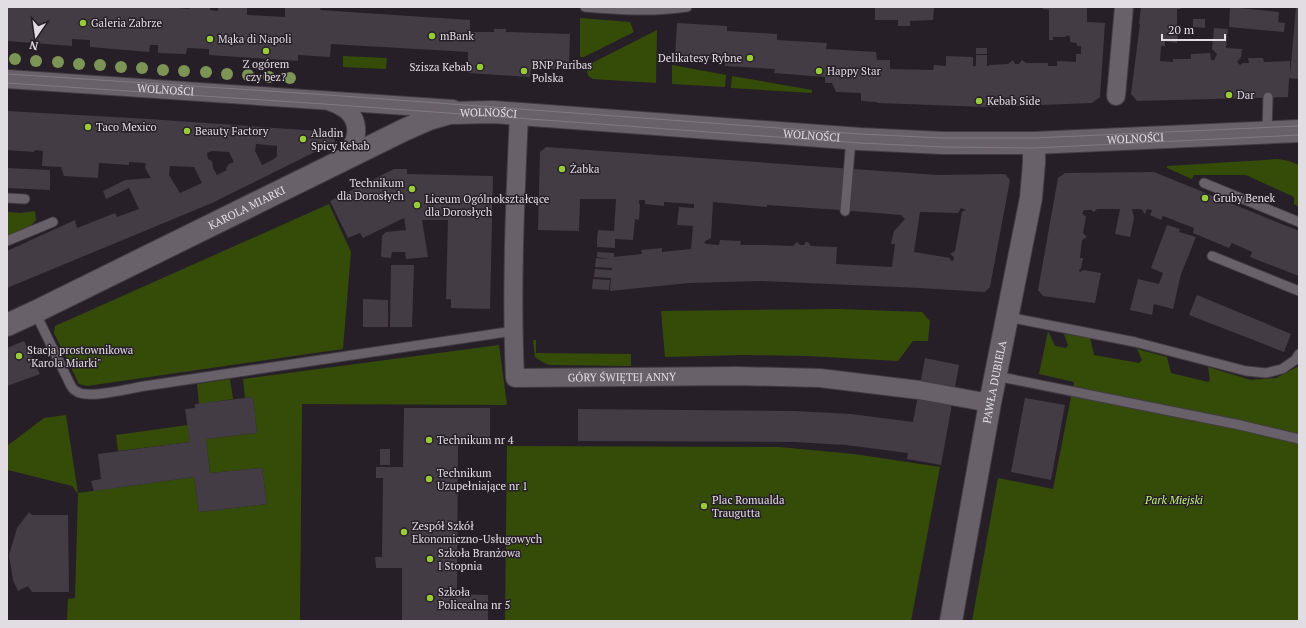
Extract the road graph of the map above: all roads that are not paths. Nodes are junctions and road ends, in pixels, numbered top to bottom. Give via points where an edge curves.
1 (585, 7) edge
2 (687, 7) edge
3 (1124, 7) edge
4 (7, 79) edge
5 (1116, 96) dead end
6 (1268, 98) dead end
7 (324, 100) junction
8 (493, 112) junction
9 (519, 114) junction
10 (1299, 131) edge
11 (1267, 132) junction
12 (851, 138) junction
13 (1034, 143) junction
14 (340, 162) junction
15 (1204, 183) dead end
16 (7, 198) edge
17 (25, 199) dead end
18 (846, 211) dead end
19 (53, 222) dead end
20 (1299, 222) edge
21 (7, 241) edge
22 (1212, 256) dead end
23 (1299, 291) edge
24 (35, 312) junction
25 (1008, 317) junction
26 (7, 324) edge
27 (513, 331) junction
28 (1299, 354) edge
29 (996, 376) junction
30 (990, 403) junction
31 (1299, 439) edge
32 (951, 621) edge

1 - 2 lane via 632,11
3 - 5 street
4 - 7 street, WOLNOŚCI
6 - 11 lane
7 - 8 street, WOLNOŚCI
7 - 14 street, WOLNOŚCI via 341,106 355,120 353,143
8 - 9 main road, WOLNOŚCI
8 - 14 main road, KAROLA MIARKI via 450,113 428,119
9 - 12 main road, WOLNOŚCI
9 - 27 street, GÓRY ŚWIĘTEJ ANNY
10 - 11 main road, WOLNOŚCI
11 - 13 main road, WOLNOŚCI
12 - 13 main road, WOLNOŚCI via 943,143
12 - 18 lane
13 - 25 main road, PAWŁA DUBIELA via 1032,191
14 - 24 main road, KAROLA MIARKI
15 - 20 lane
16 - 17 lane
19 - 21 lane
22 - 23 lane
24 - 26 main road, KAROLA MIARKI
24 - 27 lane via 70,384 76,391 94,395
25 - 28 lane via 1135,342 1246,370 1282,370
25 - 29 main road, PAWŁA DUBIELA
27 - 30 street, GÓRY ŚWIĘTEJ ANNY via 515,378 820,378 919,390
29 - 30 main road, PAWŁA DUBIELA
29 - 31 lane
30 - 32 main road, PAWŁA DUBIELA

